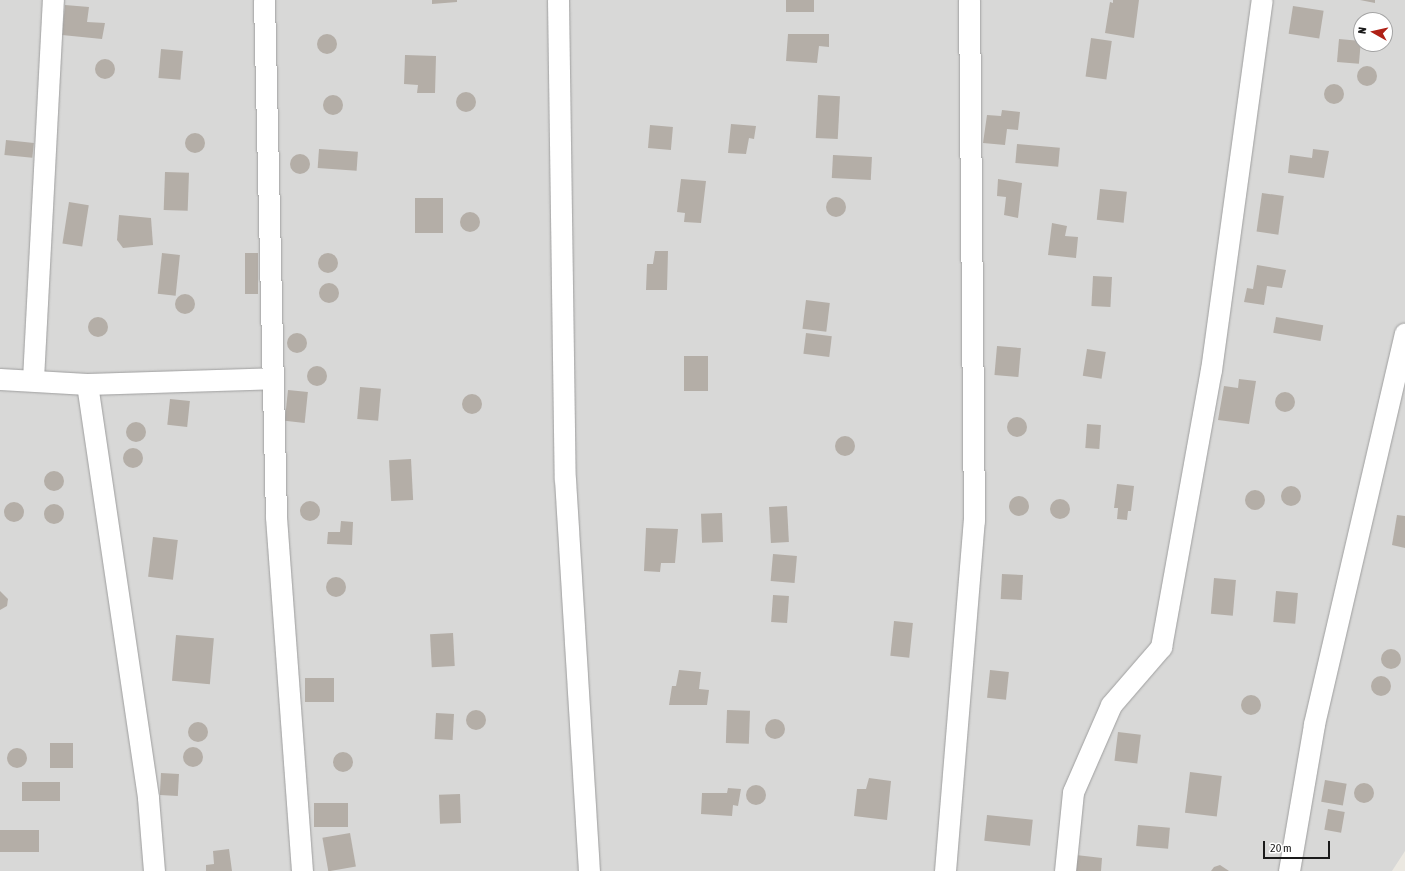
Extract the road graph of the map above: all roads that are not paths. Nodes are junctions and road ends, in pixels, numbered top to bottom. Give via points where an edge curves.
1 (53, 0) edge
2 (264, 0) edge
3 (558, 0) edge
4 (969, 0) edge
5 (1262, 0) edge
6 (1405, 333) edge
7 (273, 378) junction
8 (0, 379) edge
9 (33, 379) junction
10 (87, 384) junction
11 (154, 871) edge
12 (302, 871) edge
13 (589, 871) edge
14 (945, 871) edge
15 (1065, 871) edge
16 (1289, 871) edge

1 - 9 street
2 - 7 street
3 - 13 street via 565,479
4 - 14 street via 974,521
5 - 15 street via 1211,370 1161,647 1111,705 1072,792
6 - 16 street via 1314,724
7 - 10 street
7 - 12 street via 276,517
8 - 9 street
9 - 10 street
10 - 11 street via 148,798

